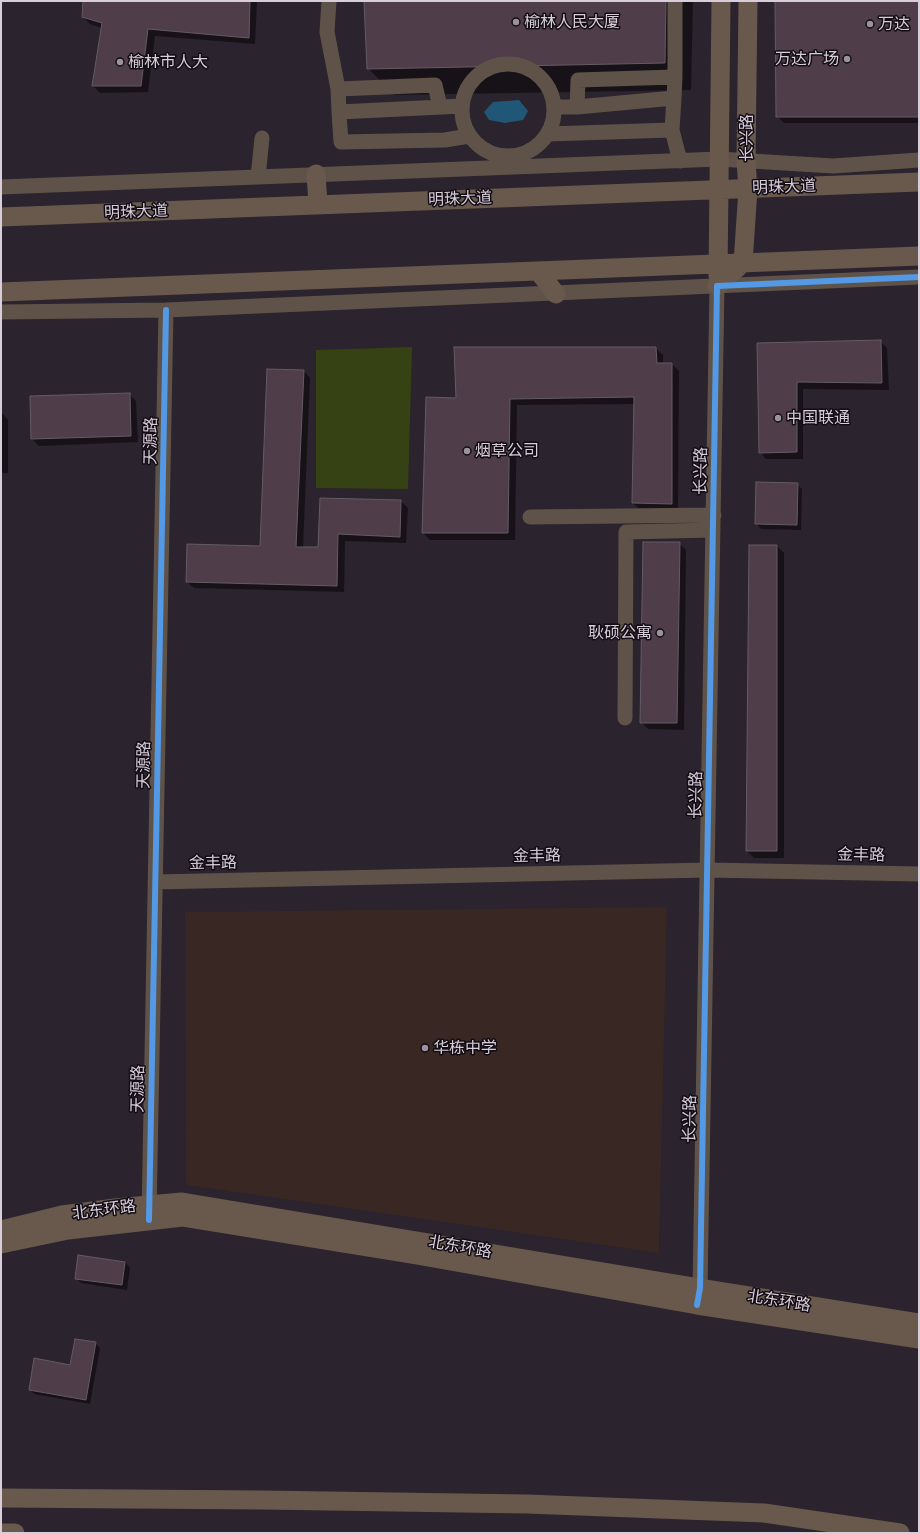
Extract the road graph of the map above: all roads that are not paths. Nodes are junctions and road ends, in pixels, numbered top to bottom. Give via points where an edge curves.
1 (329, 1) edge
2 (675, 1) edge
3 (721, 1) edge
4 (748, 1) edge
5 (675, 77) junction
6 (338, 89) junction
7 (674, 98) junction
8 (462, 106) junction
9 (440, 107) junction
10 (555, 107) junction
11 (577, 107) junction
12 (339, 112) junction
13 (672, 130) junction
14 (548, 134) junction
15 (470, 136) junction
16 (262, 138) dead end
17 (719, 159) junction
18 (919, 160) edge
19 (680, 161) junction
20 (746, 161) junction
21 (316, 174) junction
22 (258, 177) junction
23 (919, 182) edge
24 (1, 187) edge
25 (719, 189) junction
26 (748, 189) junction
27 (318, 204) junction
28 (1, 217) edge
29 (919, 256) edge
30 (743, 263) junction
31 (718, 264) junction
32 (538, 271) junction
33 (919, 277) edge
34 (717, 286) junction
35 (1, 292) edge
36 (556, 294) junction
37 (166, 310) junction
38 (1, 312) edge
39 (714, 514) junction
40 (530, 517) dead end
41 (713, 530) junction
42 (625, 718) dead end
43 (708, 870) junction
44 (919, 874) edge
45 (155, 882) junction
46 (149, 1213) junction
47 (1, 1230) edge
48 (1, 1244) edge
49 (698, 1296) junction
50 (919, 1323) edge
51 (919, 1339) edge
52 (1, 1498) edge
53 (1, 1533) edge
54 (15, 1533) edge
55 (900, 1533) edge

1 - 6 street via 328,32
2 - 5 street
3 - 17 main road, 长兴路
4 - 20 main road, 长兴路
5 - 7 street
5 - 11 street via 578,80
6 - 9 street via 436,85
6 - 12 street
7 - 11 street
7 - 13 street
8 - 9 street
8 - 10 street via 466,91 474,78 486,68 500,63 516,63 530,68 542,77 551,90
8 - 15 street via 463,122
9 - 12 street
10 - 11 street
10 - 14 street via 554,120
12 - 15 street via 341,142 445,140
13 - 14 street
13 - 19 street
14 - 15 street via 538,146 524,154 509,157 494,154 480,147
16 - 22 street
17 - 19 street
17 - 20 street
17 - 25 main road, 长兴路
18 - 20 street via 832,166
19 - 21 street
20 - 26 main road, 长兴路
21 - 22 street
21 - 27 main road
22 - 24 street
23 - 26 main road, 明珠大道
25 - 26 main road, 明珠大道
25 - 27 main road, 明珠大道
25 - 31 main road, 长兴路
26 - 30 main road, 长兴路
27 - 28 main road, 明珠大道
29 - 30 main road
30 - 31 main road
30 - 34 main road
31 - 32 main road
31 - 34 main road, 长兴路
32 - 35 main road
32 - 36 main road
33 - 34 street
34 - 36 street
34 - 39 street, 长兴路
36 - 37 street
37 - 38 street
37 - 45 street, 天源路
39 - 40 street
39 - 41 street, 长兴路
41 - 42 street via 633,537 626,532
41 - 43 street, 长兴路
43 - 44 street, 金丰路
43 - 45 street, 金丰路
43 - 49 street, 长兴路
45 - 46 street, 天源路
46 - 47 main road, 北东环路 via 62,1215
46 - 48 main road, 北东环路
46 - 49 main road, 北东环路 via 182,1202
49 - 50 main road, 北东环路
49 - 51 main road, 北东环路
52 - 55 main road via 527,1504 764,1513
53 - 54 main road

